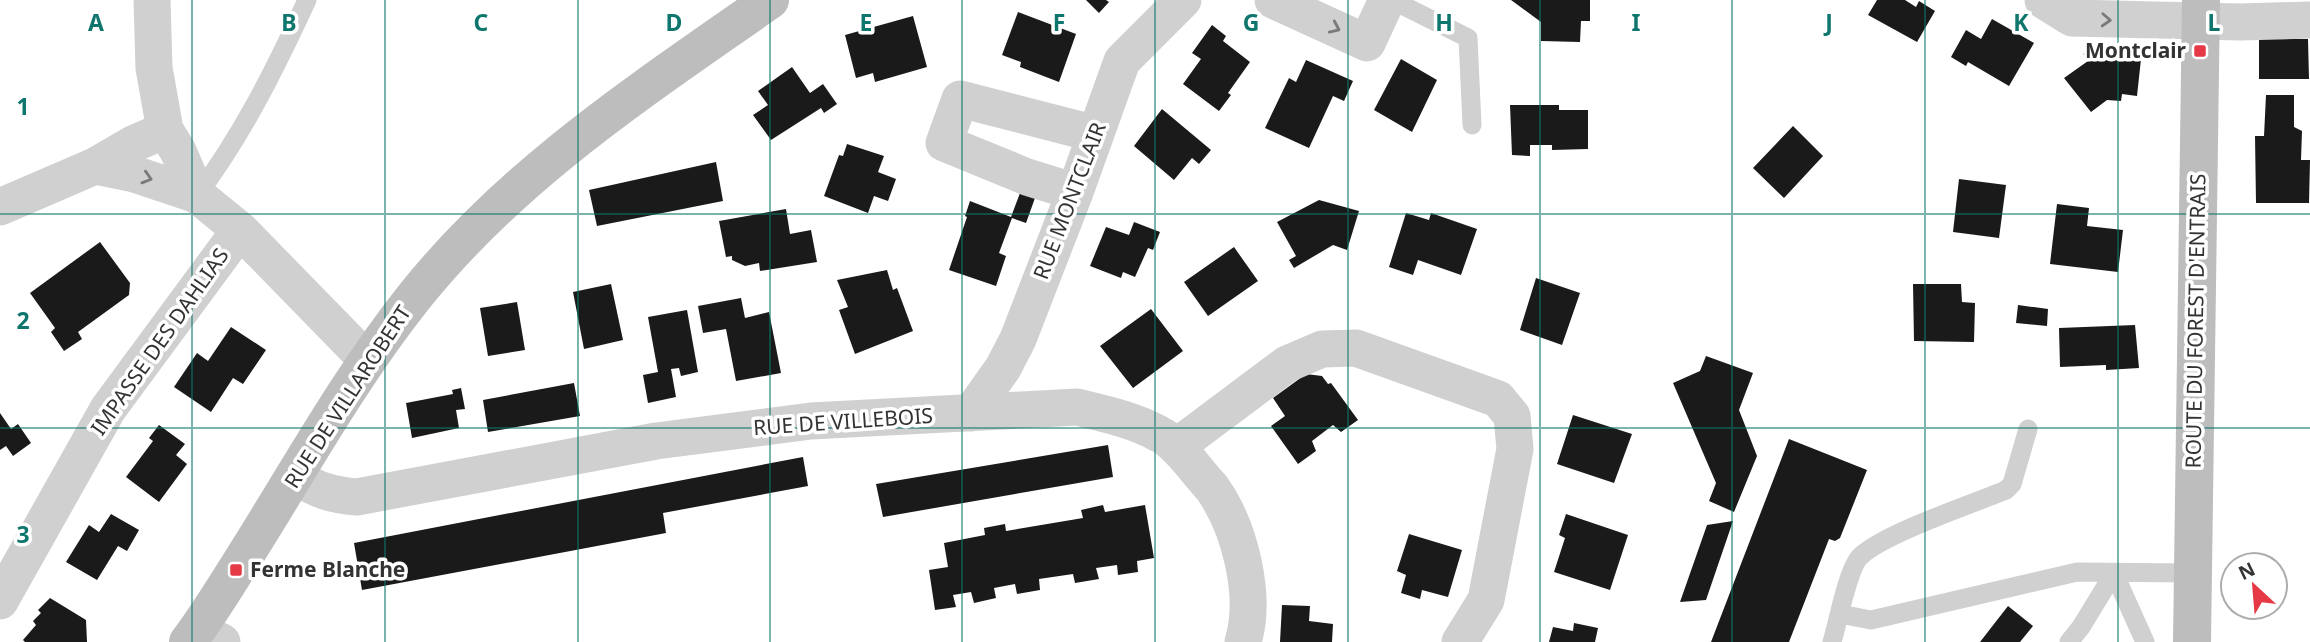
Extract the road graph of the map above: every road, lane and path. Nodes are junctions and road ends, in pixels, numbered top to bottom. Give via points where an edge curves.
1 (152, 0) edge
2 (307, 0) edge
3 (770, 0) edge
4 (1183, 0) edge
5 (1273, 0) edge
6 (1390, 0) edge
7 (2043, 0) edge
8 (2201, 11) edge
9 (2310, 20) edge
10 (1472, 125) dead end
11 (165, 130) junction
12 (1096, 134) junction
13 (95, 166) junction
14 (1075, 192) junction
15 (197, 195) junction
16 (0, 207) edge
17 (240, 230) junction
18 (367, 360) junction
19 (971, 413) junction
20 (2028, 429) dead end
21 (1176, 447) junction
22 (295, 477) junction
23 (2114, 573) junction
24 (2193, 573) junction
25 (0, 601) edge
26 (1840, 614) junction
27 (203, 638) edge
28 (1242, 642) edge
29 (1460, 642) edge
30 (1832, 642) edge
31 (2068, 642) edge
32 (2145, 642) edge
33 (2192, 642) edge

1 - 11 street via 154,68
2 - 15 lane via 247,118
3 - 18 main road, RUE DE VILLAROBERT via 533,173 468,234
4 - 12 street, RUE MONTCLAIR via 1122,61
5 -> 6 street via 1367,43
6 - 10 lane via 1468,38
7 -> 8 street via 2072,18
8 - 9 street
8 - 24 main road, ROUTE DU FOREST D'ENTRAIS
11 - 13 street
11 - 15 street
12 - 14 street, RUE MONTCLAIR
12 - 14 street via 960,99 944,143
13 -> 15 street
13 - 16 street
14 - 19 street, RUE MONTCLAIR via 1018,339
15 - 17 street
17 - 18 street
17 - 25 street, IMPASSE DES DAHLIAS via 108,409
18 - 22 main road, RUE DE VILLAROBERT
19 - 21 street, RUE DE VILLEBOIS via 1077,407 1130,422
19 - 22 street, RUE DE VILLEBOIS via 811,421 656,441 358,497 334,496
20 - 26 lane via 2012,484 2006,490 1871,548 1858,559
21 - 28 street, RUE DE VILLEBOIS via 1213,489 1228,517 1248,583 1248,624
21 - 29 street via 1287,363 1321,349 1356,348 1498,399 1512,416 1515,449 1486,600
22 - 27 main road, RUE DE VILLAROBERT
23 - 24 lane
23 - 26 lane via 2077,572 1871,620
23 - 31 lane
23 - 32 lane
24 - 33 main road, ROUTE DU FOREST D'ENTRAIS
26 - 30 lane

